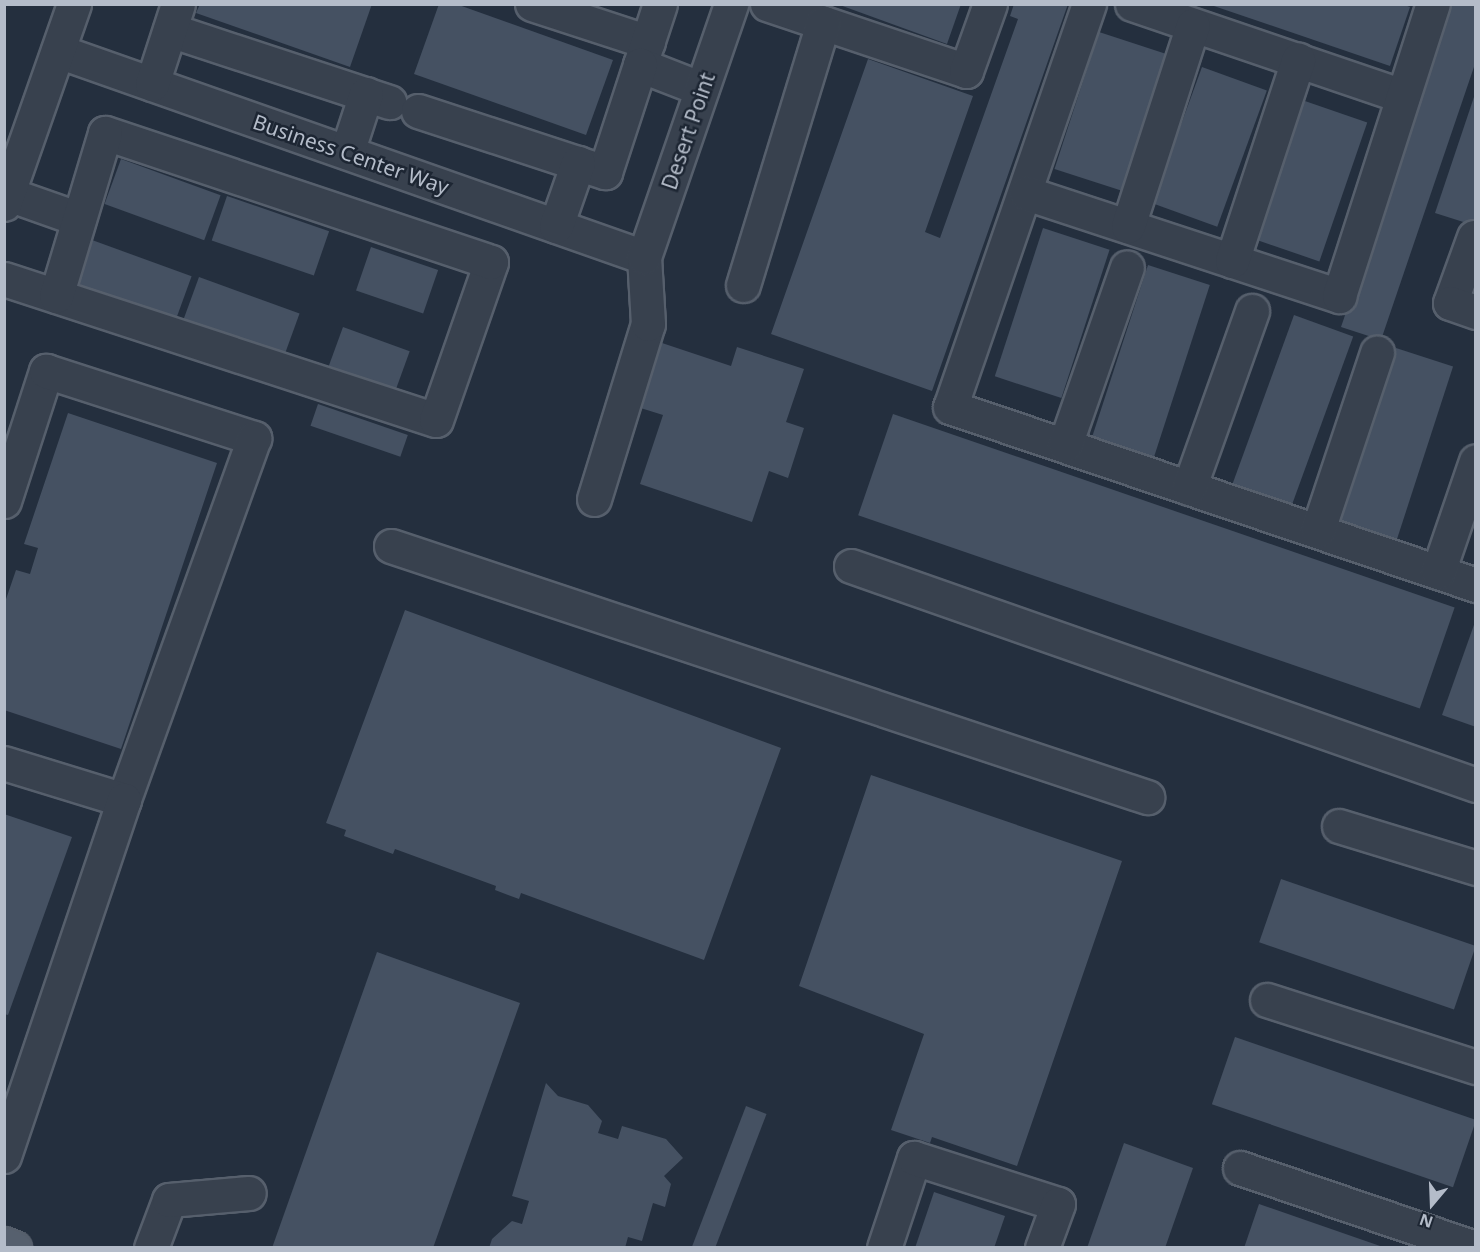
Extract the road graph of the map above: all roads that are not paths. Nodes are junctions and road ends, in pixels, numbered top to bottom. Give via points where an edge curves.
1 (74, 4) edge
2 (532, 4) edge
3 (660, 4) edge
4 (732, 4) edge
5 (767, 4) edge
6 (990, 4) edge
7 (1089, 4) edge
8 (1132, 4) edge
9 (1433, 4) edge
10 (174, 17) edge
11 (823, 23) junction
12 (1193, 25) junction
13 (58, 51) junction
14 (644, 53) junction
15 (1298, 60) junction
16 (152, 84) junction
17 (702, 90) junction
18 (1403, 96) junction
19 (391, 102) junction
20 (347, 152) junction
21 (578, 163) junction
22 (1026, 192) junction
23 (6, 199) edge
24 (79, 219) junction
25 (556, 226) junction
26 (1128, 226) junction
27 (1474, 237) edge
28 (644, 257) junction
29 (1232, 261) junction
30 (1127, 267) dead end
31 (4, 279) edge
32 (743, 285) dead end
33 (56, 296) junction
34 (1252, 311) dead end
35 (1476, 312) edge
36 (1377, 353) dead end
37 (1065, 445) junction
38 (1476, 461) edge
39 (1189, 488) junction
40 (594, 499) dead end
41 (4, 501) edge
42 (1318, 530) junction
43 (391, 546) dead end
44 (851, 566) dead end
45 (1438, 572) junction
46 (1476, 585) edge
47 (4, 763) edge
48 (1476, 785) edge
49 (1147, 797) dead end
50 (124, 800) junction
51 (1339, 826) dead end
52 (1476, 868) edge
53 (1267, 1000) dead end
54 (1476, 1067) edge
55 (4, 1156) edge
56 (1240, 1168) dead end
57 (249, 1193) dead end
58 (4, 1244) edge
59 (14, 1248) edge
60 (151, 1248) edge
61 (884, 1248) edge
62 (1042, 1248) edge
63 (1475, 1248) edge

1 - 13 street
2 - 14 street
3 - 14 street
4 - 17 street, Desert Point
5 - 11 street
6 - 11 street via 966,71
7 - 22 street
8 - 12 street
9 - 18 street
10 - 16 street
10 - 19 street
11 - 32 street
12 - 15 street
12 - 26 street
13 - 16 street, Business Center Way
13 - 23 street
14 - 17 street
14 - 21 street via 605,172
15 - 18 street
15 - 29 street
16 - 20 street, Business Center Way
17 - 28 street, Desert Point
18 - 29 street via 1339,296
19 - 20 street
19 - 21 street
20 - 25 street, Business Center Way
21 - 25 street
22 - 26 street
22 - 37 street via 950,407
23 - 24 street
24 - 33 street
24 - 33 street via 105,133 491,262 436,420
25 - 28 street, Business Center Way
26 - 29 street
27 - 35 street via 1450,303
28 - 40 street via 648,324
30 - 37 street
31 - 33 street
34 - 39 street
36 - 42 street
37 - 39 street
38 - 45 street
39 - 42 street
41 - 50 street via 46,371 254,438
42 - 45 street
43 - 49 street
44 - 48 street
45 - 46 street
47 - 50 street
50 - 55 street
51 - 52 street
53 - 54 street
56 - 63 street
57 - 60 street via 169,1200
58 - 59 main road
61 - 62 street via 914,1158 1058,1204

